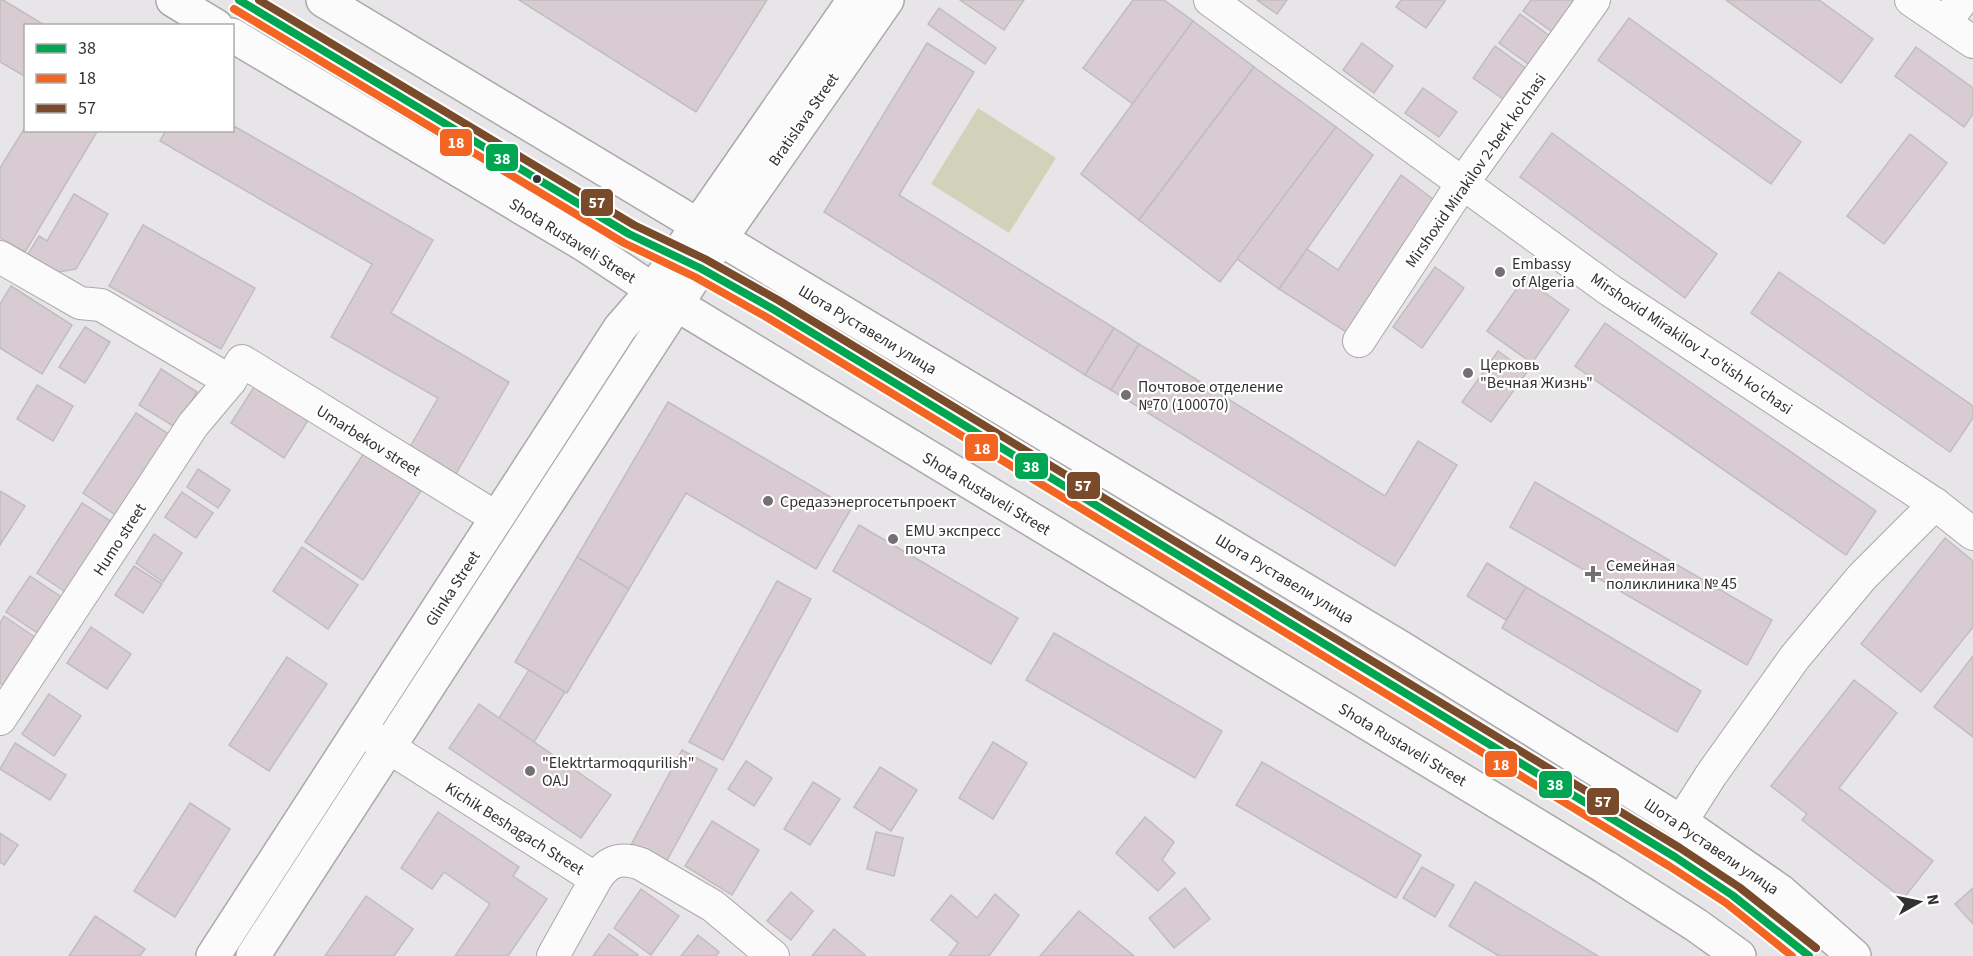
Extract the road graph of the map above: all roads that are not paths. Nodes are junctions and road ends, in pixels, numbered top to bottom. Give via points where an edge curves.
1 (173, 0) edge
2 (323, 0) edge
3 (1210, 0) edge
4 (1594, 0) edge
5 (1911, 0) edge
6 (876, 1) edge
7 (1954, 12) edge
8 (213, 24) edge
9 (234, 37) edge
10 (1973, 42) edge
11 (1462, 184) junction
12 (710, 232) junction
13 (0, 257) edge
14 (665, 297) junction
15 (1359, 341) dead end
16 (236, 371) junction
17 (1935, 504) junction
18 (497, 518) junction
19 (1973, 534) edge
20 (0, 719) edge
21 (360, 729) junction
22 (389, 747) junction
23 (1681, 822) junction
24 (596, 879) junction
25 (213, 956) edge
26 (253, 956) edge
27 (553, 956) edge
28 (773, 956) edge
29 (1739, 956) edge
30 (1854, 956) edge

1 - 8 main road
2 - 12 main road
3 - 11 street, Mirshoxid Mirakilov 1-o'tish ko'chasi
4 - 11 street, Mirshoxid Mirakilov 2-berk ko'chasi
5 - 7 street
6 - 12 main road, Bratislava Street
7 - 10 street
9 - 14 main road, Shota Rustaveli Street via 565,233
11 - 15 street, Mirshoxid Mirakilov 2-berk ko'chasi
11 - 17 street, Mirshoxid Mirakilov 1-o'tish ko'chasi via 1611,291
12 - 14 main road, Glinka Street
12 - 23 main road, Шота Руставели улица via 1401,648
13 - 16 street, Umarbekov street via 80,303 101,305
14 - 18 main road, Glinka Street via 620,328
14 - 22 main road, Glinka Street
14 - 29 main road, Shota Rustaveli Street via 1605,867
16 - 18 street, Umarbekov street
16 - 20 street, Humo street via 193,425
17 - 19 street, Mirshoxid Mirakilov 1-o'tish ko'chasi
17 - 23 street via 1862,577 1795,657
18 - 21 main road, Glinka Street
21 - 22 street, Kichik Beshagach Street
21 - 25 main road, Glinka Street
22 - 24 street, Kichik Beshagach Street
22 - 26 main road, Glinka Street
23 - 30 main road, Шота Руставели улица via 1780,891
24 - 27 street, Kichik Beshagach Street
24 - 28 street via 608,864 617,860 641,864 713,906

